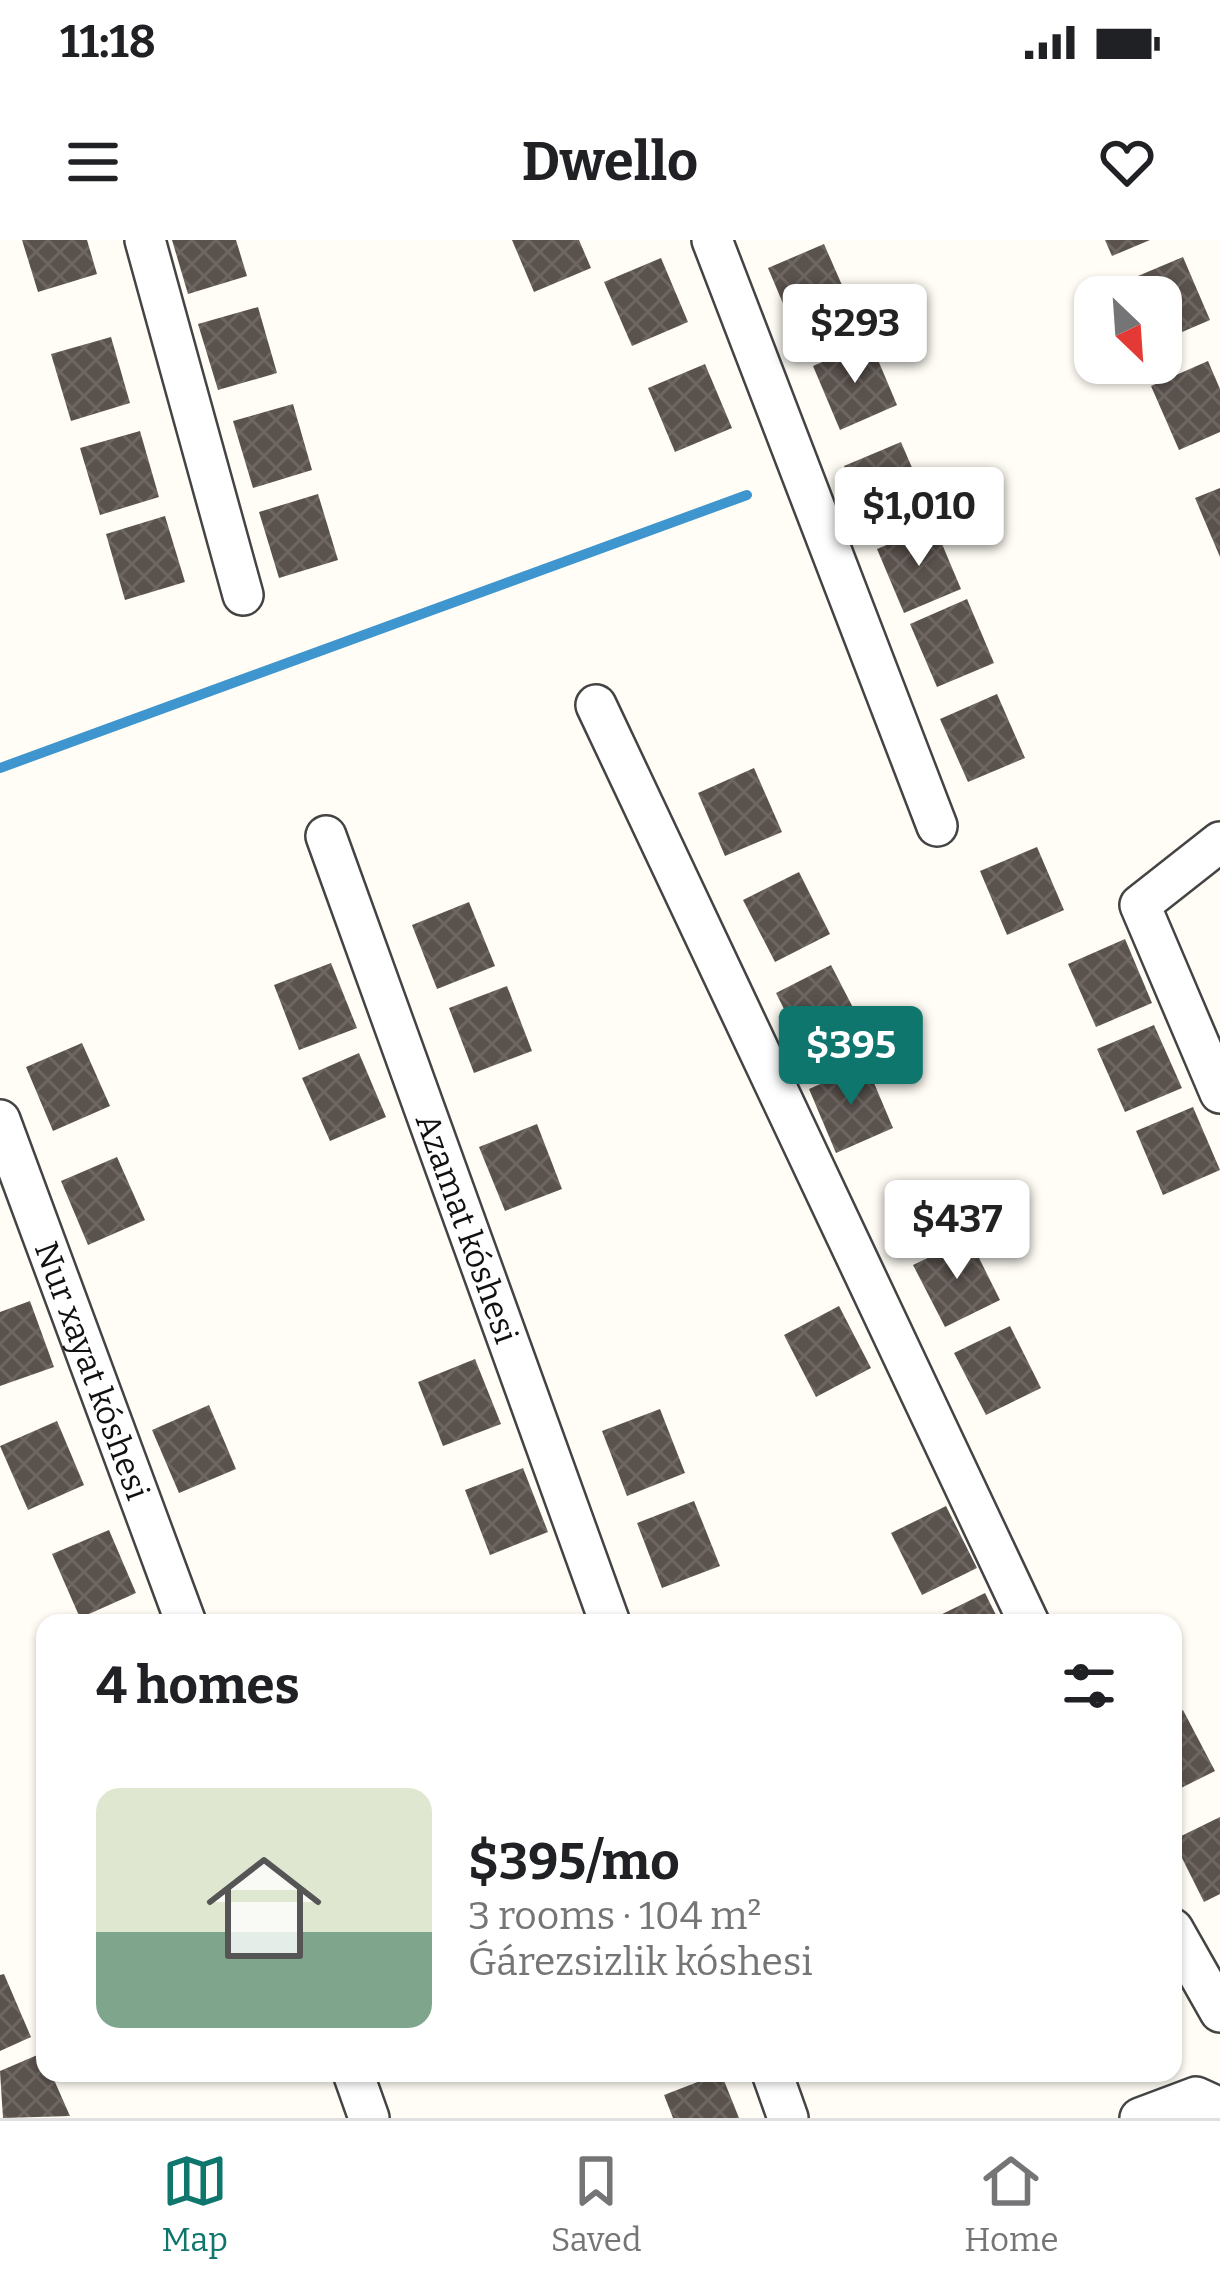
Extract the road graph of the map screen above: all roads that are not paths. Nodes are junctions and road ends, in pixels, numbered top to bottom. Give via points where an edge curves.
1 (145, 240) edge
2 (712, 240) edge
3 (243, 595) dead end
4 (596, 705) dead end
5 (938, 826) dead end
6 (326, 836) dead end
7 (1220, 842) edge
8 (1220, 1093) edge
9 (0, 1120) edge
10 (183, 1614) edge
11 (607, 1614) edge
12 (1025, 1614) edge
13 (1182, 1948) edge
14 (1220, 2012) edge
15 (356, 2082) edge
16 (775, 2082) edge
17 (1220, 2108) edge
18 (369, 2118) edge
19 (788, 2118) edge
20 (1140, 2118) edge

1 - 3 street
2 - 5 street
4 - 12 street
6 - 11 street, Azamat kóshesi
7 - 8 street via 1140,905
9 - 10 street, Nur xayat kóshesi
13 - 14 street
15 - 18 street
16 - 19 street
17 - 20 street via 1196,2097

